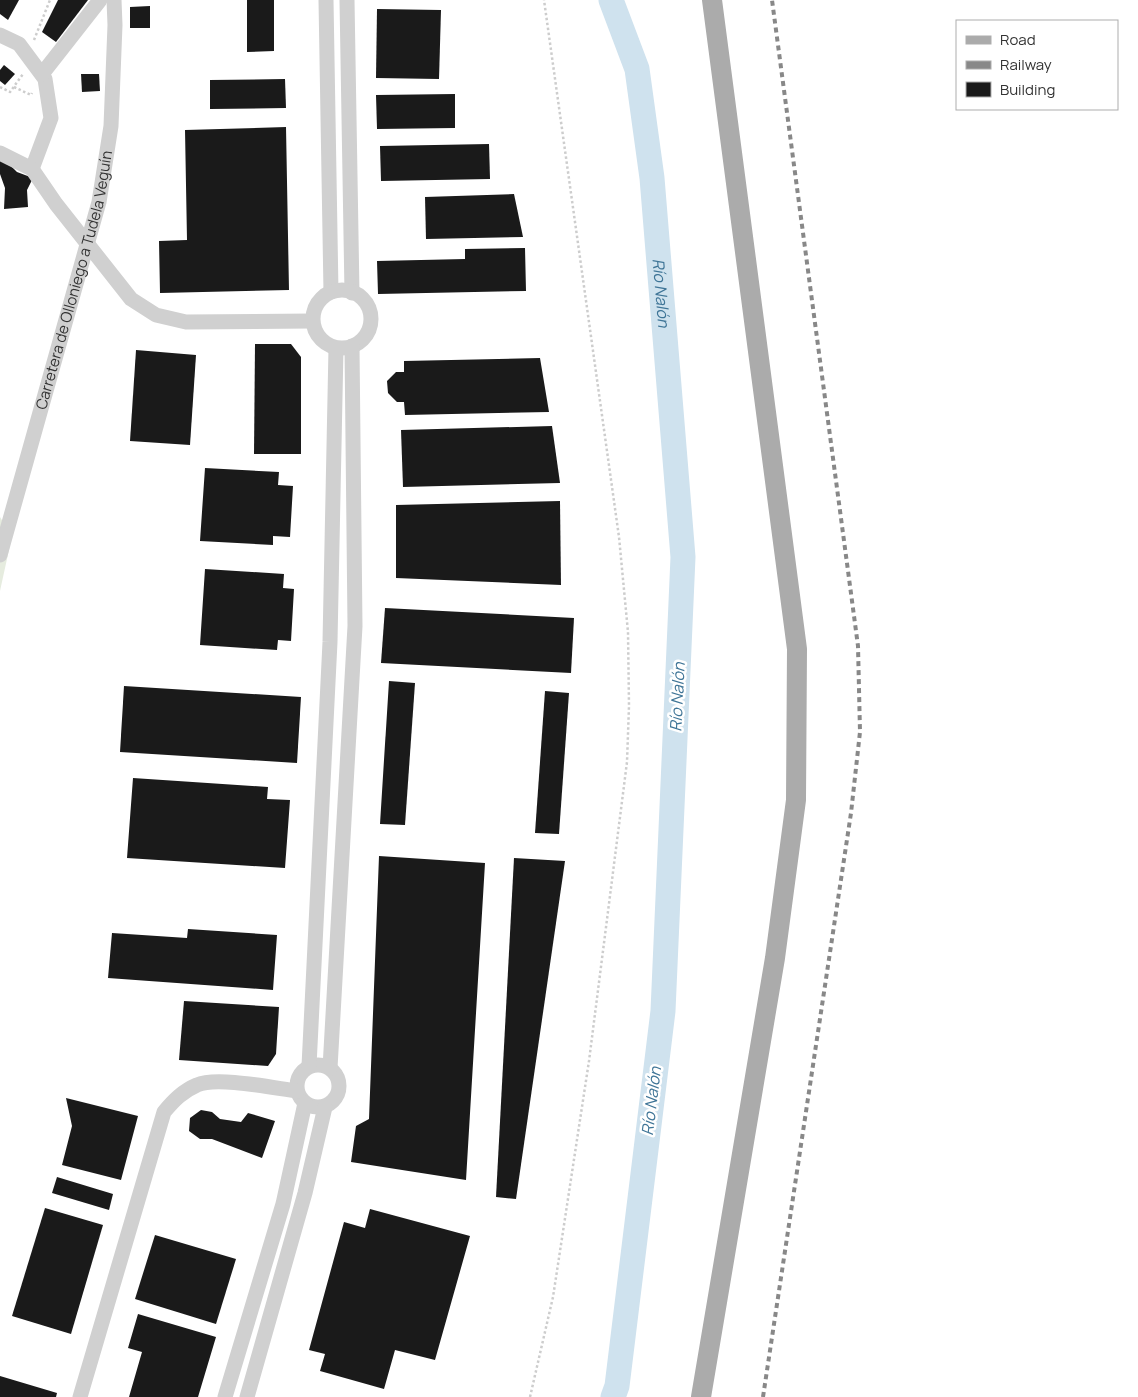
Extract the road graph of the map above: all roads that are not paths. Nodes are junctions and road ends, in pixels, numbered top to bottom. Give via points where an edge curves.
1 (100, 0) edge
2 (114, 0) edge
3 (326, 0) edge
4 (347, 0) edge
5 (712, 0) edge
6 (0, 35) edge
7 (34, 64) junction
8 (0, 154) edge
9 (32, 169) junction
10 (88, 242) junction
11 (331, 292) junction
12 (352, 292) junction
13 (312, 321) junction
14 (352, 346) junction
15 (336, 348) junction
16 (0, 555) edge
17 (308, 1066) junction
18 (330, 1068) junction
19 (301, 1097) junction
20 (324, 1107) junction
21 (80, 1397) edge
22 (225, 1397) edge
23 (247, 1397) edge
24 (701, 1397) edge

1 - 7 street
2 - 10 street, Carretera de Olloniego a Tudela Veguín via 111,126 99,202
3 - 11 street
4 - 12 street
5 - 24 main road via 797,649 796,790 775,958
6 - 7 street via 19,44
7 - 9 street via 45,79 51,118
8 - 9 street
9 - 10 street
10 - 13 street via 131,299 156,315 186,322
10 - 16 street, Carretera de Olloniego a Tudela Veguín
11 - 12 street
11 - 13 street via 318,302
12 - 14 street via 365,301 371,316 364,339
13 - 15 street via 318,338
14 - 15 street
14 - 18 street via 355,626
15 - 17 street via 330,642
17 - 18 street
17 - 19 street via 298,1077
18 - 20 street via 336,1075 339,1090
19 - 20 street via 317,1108
19 - 21 street via 221,1082 198,1084 178,1095 164,1112
19 - 22 street via 283,1204
20 - 23 street via 305,1194

